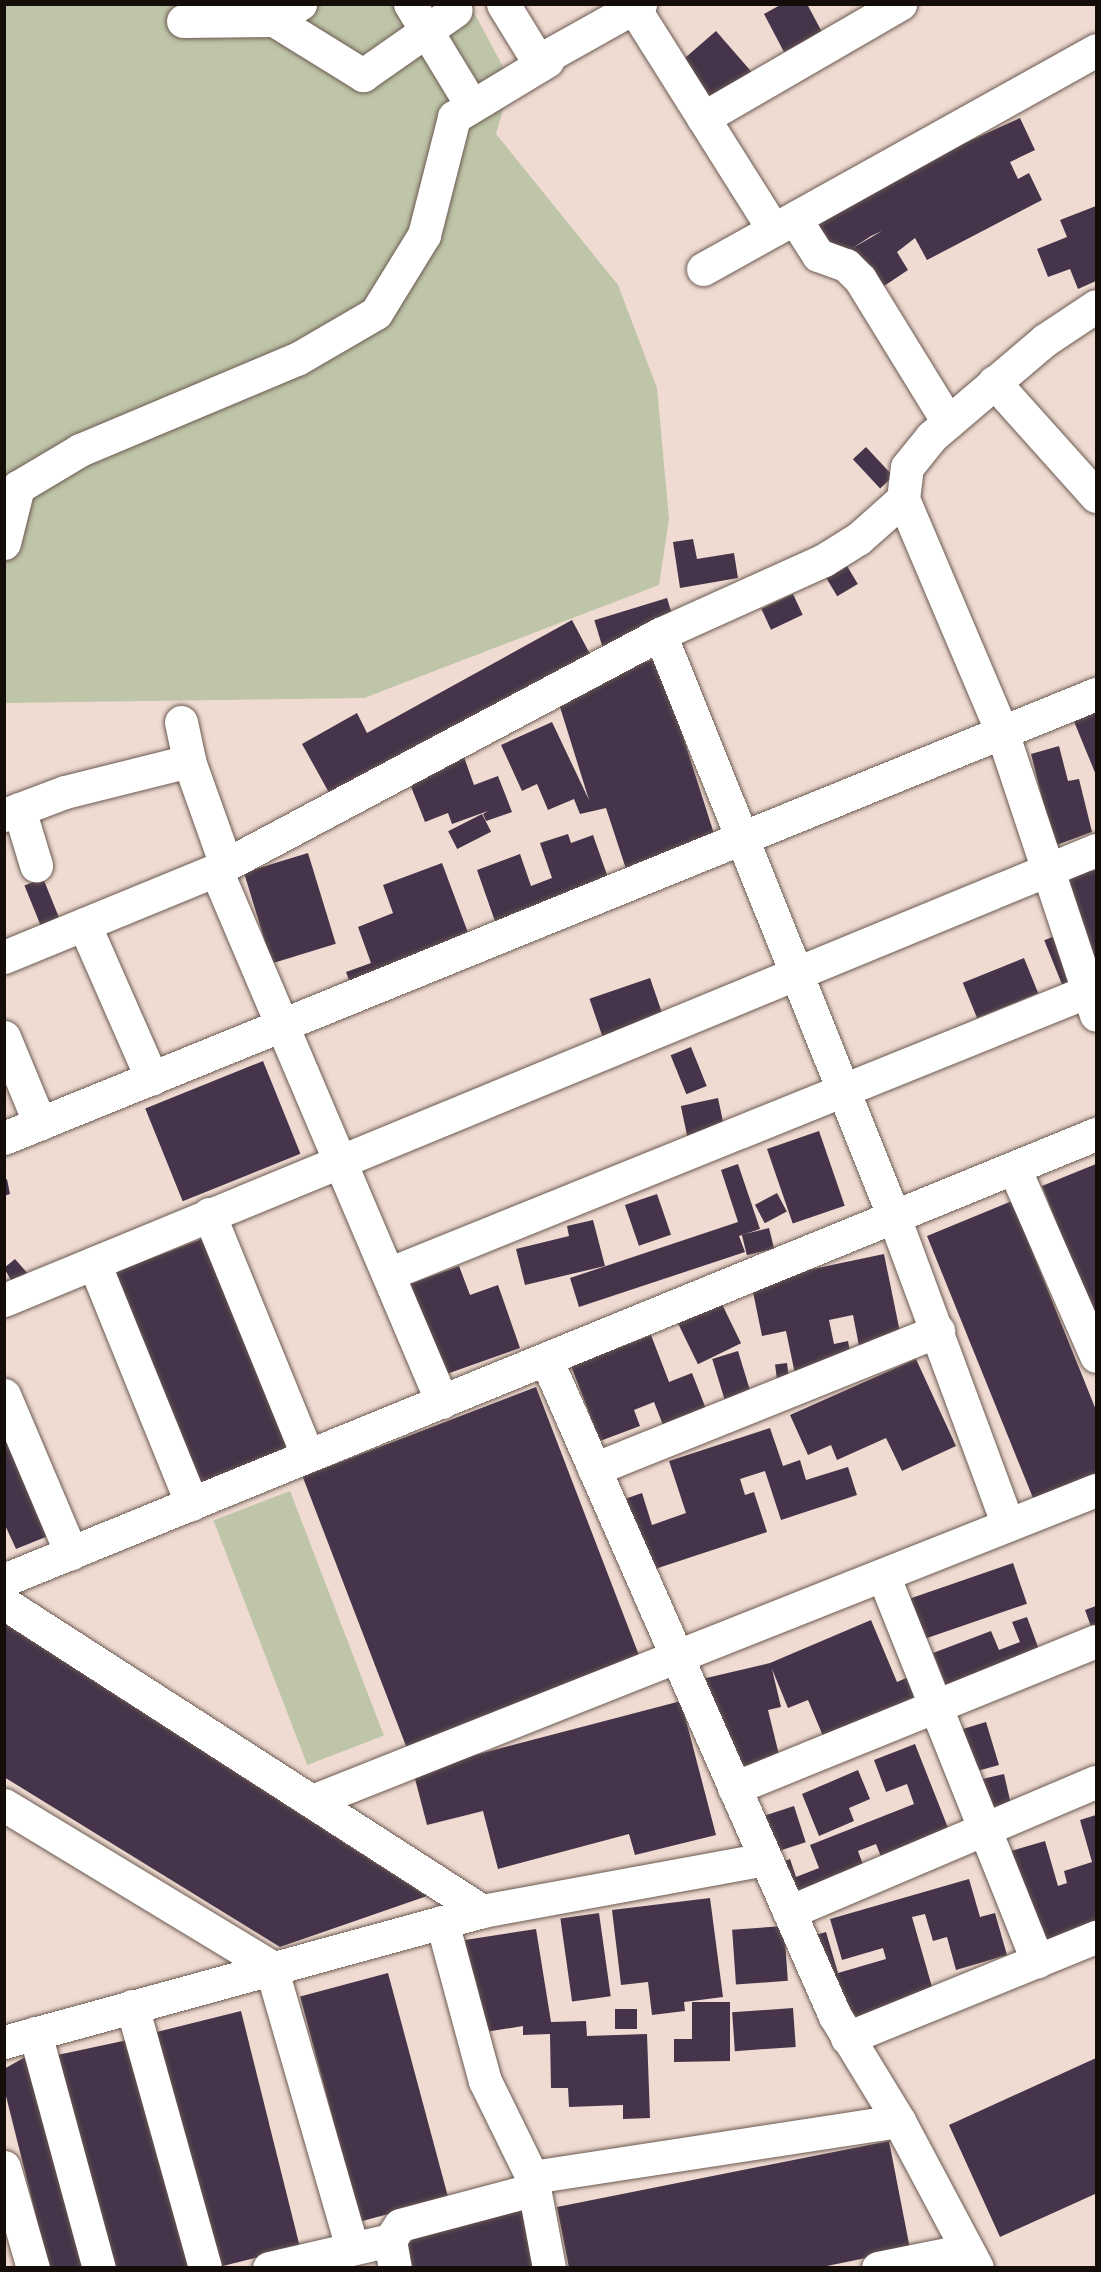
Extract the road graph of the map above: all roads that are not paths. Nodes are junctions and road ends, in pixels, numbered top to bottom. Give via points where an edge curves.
1 (410, 4) edge
2 (503, 4) edge
3 (900, 4) edge
4 (637, 6) edge
5 (456, 9) dead end
6 (287, 12) edge
7 (183, 21) dead end
8 (427, 33) junction
9 (1096, 50) edge
10 (547, 61) junction
11 (472, 106) junction
12 (703, 118) junction
13 (784, 225) junction
14 (703, 269) dead end
15 (1096, 306) edge
16 (994, 382) junction
17 (948, 422) junction
18 (1096, 496) edge
19 (903, 499) junction
20 (4, 543) edge
21 (660, 634) junction
22 (1096, 694) edge
23 (181, 722) dead end
24 (1002, 732) junction
25 (189, 761) junction
26 (12, 812) edge
27 (743, 838) junction
28 (1096, 850) edge
29 (36, 865) dead end
30 (221, 868) junction
31 (1049, 868) junction
32 (84, 924) junction
33 (4, 957) edge
34 (795, 972) junction
35 (1094, 998) edge
36 (282, 1026) junction
37 (4, 1037) edge
38 (152, 1079) junction
39 (842, 1091) junction
40 (40, 1124) junction
41 (1096, 1134) edge
42 (4, 1138) edge
43 (339, 1159) junction
44 (1014, 1167) junction
45 (209, 1214) junction
46 (894, 1217) junction
47 (94, 1263) junction
48 (388, 1274) junction
49 (4, 1300) edge
50 (938, 1331) junction
51 (1096, 1356) edge
52 (546, 1359) junction
53 (4, 1395) edge
54 (442, 1402) junction
55 (308, 1456) junction
56 (594, 1469) junction
57 (1096, 1490) edge
58 (192, 1503) junction
59 (1008, 1525) junction
60 (71, 1554) junction
61 (883, 1575) junction
62 (4, 1580) edge
63 (4, 1604) edge
64 (1096, 1641) edge
65 (675, 1657) junction
66 (937, 1706) junction
67 (1096, 1782) edge
68 (734, 1788) junction
69 (312, 1801) junction
70 (4, 1805) edge
71 (986, 1829) junction
72 (765, 1858) junction
73 (482, 1911) junction
74 (789, 1912) junction
75 (442, 1922) junction
76 (1096, 1937) edge
77 (1037, 1961) junction
78 (271, 1967) junction
79 (132, 2006) junction
80 (20, 2037) edge
81 (847, 2038) junction
82 (899, 2121) junction
83 (4, 2167) edge
84 (534, 2183) junction
85 (352, 2248) junction
86 (393, 2254) edge
87 (972, 2259) edge
88 (283, 2266) edge
89 (33, 2268) edge
90 (99, 2268) edge
91 (205, 2268) edge
92 (549, 2268) edge
93 (878, 2268) edge

1 - 8 street
2 - 10 street via 530,55
3 - 12 street
4 - 10 street
4 - 12 street
5 - 8 street
6 - 7 street
6 - 8 street via 363,75
8 - 11 street
9 - 13 street
10 - 11 street
11 - 20 street via 454,117 424,235 376,313 297,359 80,450 18,487
12 - 13 street
13 - 14 street
13 - 17 street via 818,255 846,265 860,279
15 - 16 street
16 - 17 street
16 - 18 street
17 - 19 street via 907,467
19 - 21 street via 858,539 824,560
19 - 24 street
21 - 27 street
21 - 30 street
22 - 24 street
23 - 25 street
24 - 27 street
24 - 31 street
25 - 26 street via 65,792
25 - 30 street
26 - 29 street
27 - 34 street
27 - 36 street
28 - 31 street
30 - 32 street
30 - 36 street
31 - 34 street
31 - 35 street
32 - 33 street
32 - 38 street
34 - 39 street
34 - 43 street
35 - 39 street
36 - 38 street
36 - 43 street
37 - 40 street
38 - 40 street
39 - 46 street
39 - 48 street
40 - 42 street
41 - 44 street
43 - 45 street
43 - 48 street
44 - 46 street
44 - 51 street
45 - 47 street
45 - 55 street
46 - 50 street
46 - 52 street
47 - 49 street
47 - 58 street
48 - 54 street
50 - 56 street
50 - 59 street
52 - 54 street
52 - 56 street
53 - 60 street
54 - 55 street
55 - 58 street
56 - 65 street
57 - 59 street
58 - 60 street
59 - 61 street
60 - 62 street
61 - 65 street
61 - 66 street
63 - 69 street
64 - 66 street
65 - 68 street
65 - 69 street
66 - 68 street
66 - 71 street
67 - 71 street
68 - 72 street
69 - 73 street
70 - 78 street
71 - 74 street
71 - 77 street
72 - 73 street
72 - 74 street
73 - 75 street
74 - 81 street
75 - 78 street
75 - 84 street via 485,2081
76 - 77 street
77 - 81 street
78 - 79 street
78 - 85 street
79 - 80 street
79 - 91 street
80 - 90 street
81 - 82 street
82 - 84 street
82 - 87 street
83 - 89 street
84 - 86 street via 400,2224
84 - 92 street
85 - 86 street
85 - 88 street
87 - 93 street

